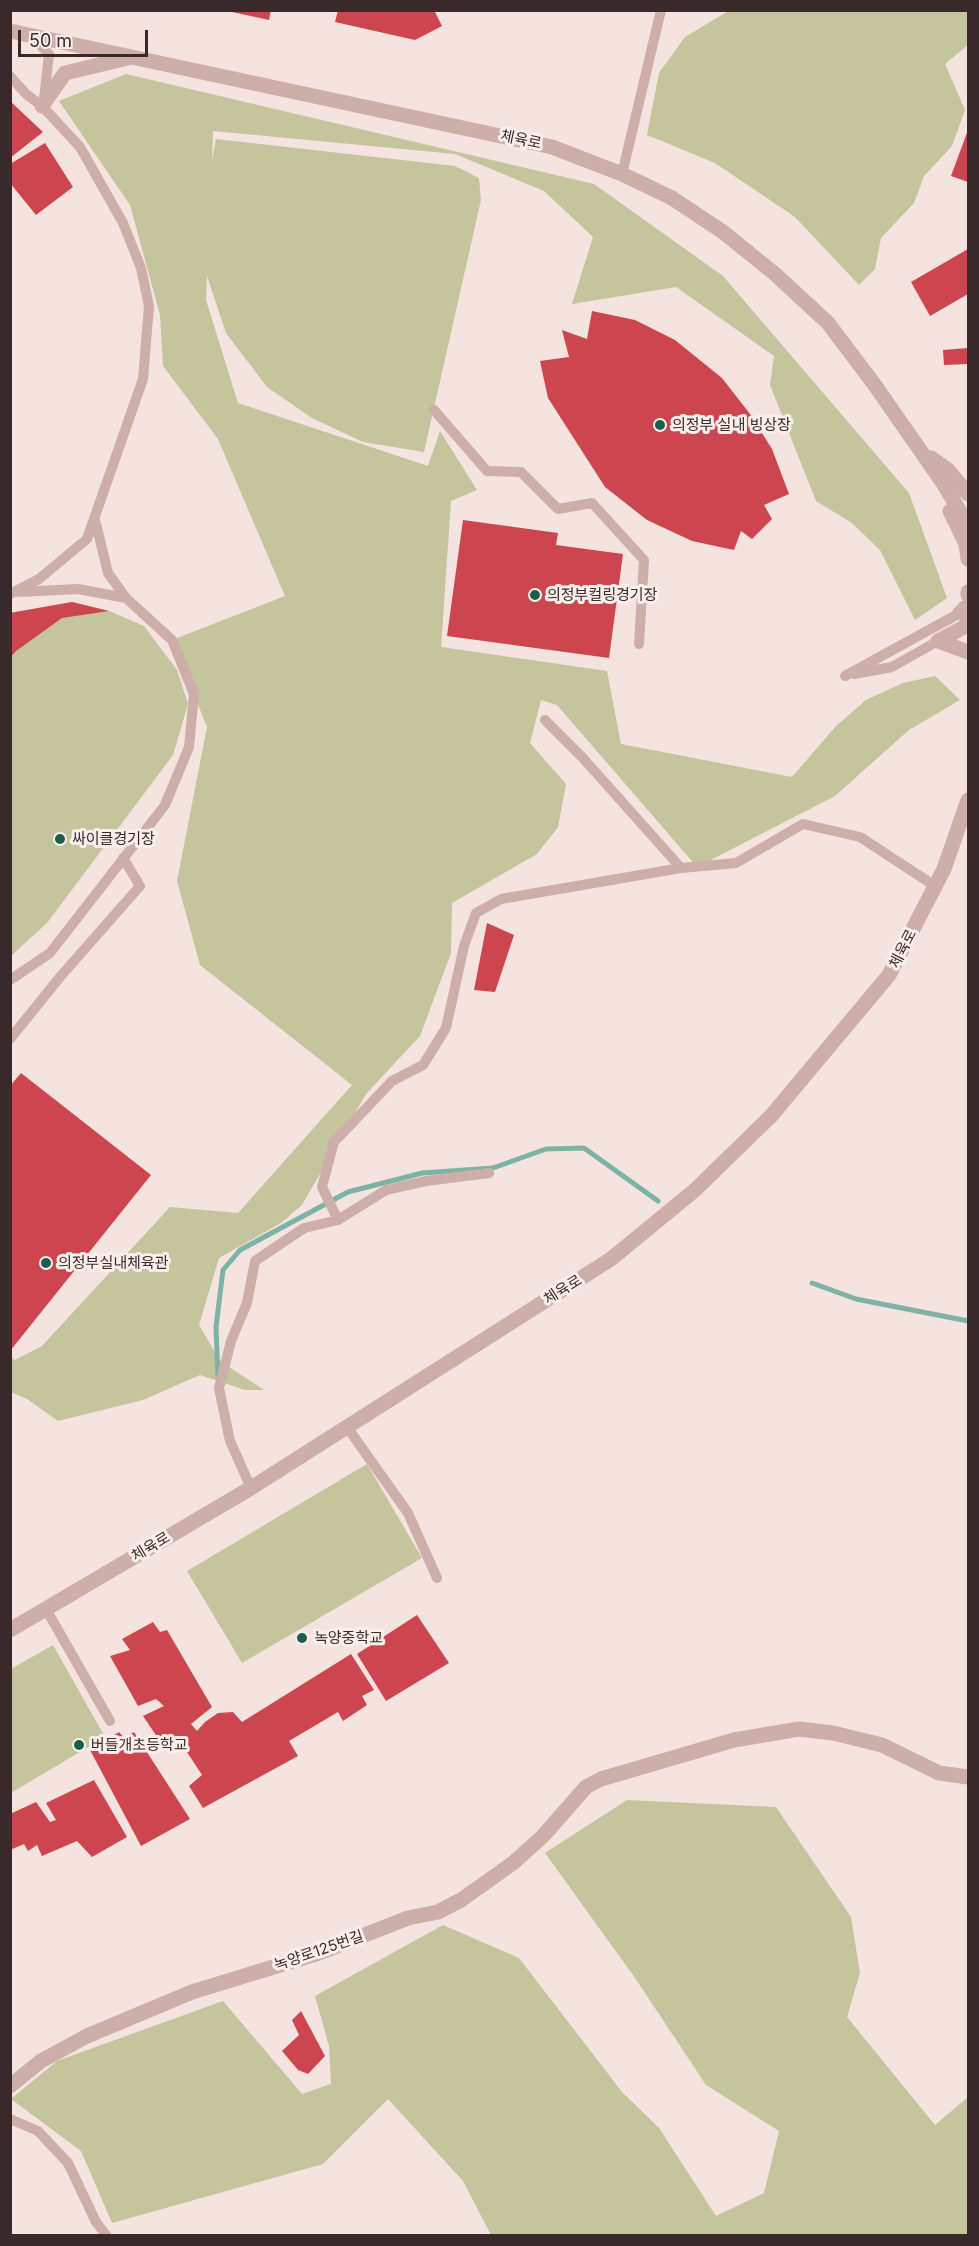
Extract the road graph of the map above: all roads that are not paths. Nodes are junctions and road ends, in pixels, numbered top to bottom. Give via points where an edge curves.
1 (661, 10) edge
2 (10, 31) edge
3 (29, 34) junction
4 (134, 57) junction
5 (10, 76) edge
6 (42, 106) junction
7 (622, 174) junction
8 (434, 410) dead end
9 (921, 452) junction
10 (969, 494) edge
11 (95, 520) junction
12 (969, 525) edge
13 (969, 559) edge
14 (11, 593) edge
15 (968, 594) edge
16 (126, 598) junction
17 (966, 615) edge
18 (938, 641) junction
19 (639, 644) dead end
20 (969, 652) edge
21 (545, 720) dead end
22 (969, 800) edge
23 (123, 858) junction
24 (681, 868) junction
25 (935, 886) junction
26 (10, 980) edge
27 (10, 1039) edge
28 (489, 1173) dead end
29 (336, 1216) junction
30 (347, 1427) junction
31 (250, 1488) junction
32 (437, 1578) dead end
33 (46, 1609) junction
34 (10, 1630) edge
35 (110, 1721) dead end
36 (969, 1778) edge
37 (10, 2086) edge
38 (10, 2119) edge
39 (107, 2235) edge

1 - 7 lane
2 - 3 street, 체육로
3 - 4 street, 체육로
3 - 6 lane via 49,54
4 - 6 street via 65,73
4 - 7 street, 체육로 via 552,147
5 - 6 lane
6 - 11 lane via 80,147 123,223 141,268 149,306 143,379
7 - 9 street, 체육로 via 672,198 723,232 828,323
8 - 19 lane via 487,471 521,472 558,509 592,503 644,560
9 - 10 street via 948,470
9 - 12 street
9 - 13 street via 966,544
11 - 14 lane via 87,539 39,579
11 - 16 lane via 108,573
14 - 16 lane via 78,589
15 - 17 lane
16 - 23 lane via 172,640 194,694 189,747 165,805
17 - 18 street
17 - 18 lane via 845,676 892,667
18 - 20 street
21 - 24 lane
22 - 25 street, 체육로
23 - 26 lane via 50,953
23 - 27 lane via 140,886
24 - 25 lane via 736,863 803,824 860,837
24 - 29 lane via 501,899 476,913 464,946 446,1028 423,1065 392,1081 334,1142 322,1187
25 - 30 street, 체육로 via 889,975 771,1116 695,1190 611,1259
28 - 29 lane via 386,1190
29 - 31 lane via 304,1228 255,1261 247,1303 231,1341 219,1388 230,1441
30 - 31 street, 체육로
30 - 32 lane via 408,1513
31 - 33 street, 체육로
33 - 34 street, 체육로
33 - 35 lane
36 - 37 street, 녹양로125번길 via 939,1773 882,1745 799,1729 734,1740 601,1779 586,1787 513,1863 446,1908 192,1992 87,2036 41,2061
38 - 39 lane via 38,2131 68,2163 96,2222

